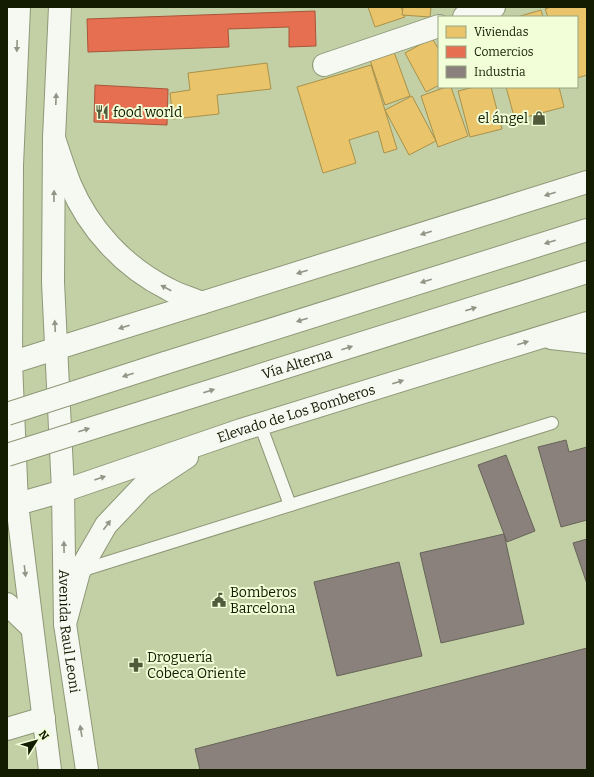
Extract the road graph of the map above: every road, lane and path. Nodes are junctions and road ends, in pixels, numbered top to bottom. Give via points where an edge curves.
1 (19, 7) edge
2 (60, 7) edge
3 (491, 7) edge
4 (467, 16) edge
5 (438, 26) edge
6 (324, 65) dead end
7 (54, 138) junction
8 (10, 172) edge
9 (587, 182) edge
10 (587, 230) edge
11 (587, 272) edge
12 (202, 303) junction
13 (587, 323) edge
14 (544, 337) junction
15 (587, 342) edge
16 (56, 349) junction
17 (9, 364) edge
18 (7, 414) edge
19 (552, 423) dead end
20 (250, 427) junction
21 (7, 455) edge
22 (63, 491) junction
23 (290, 505) junction
24 (12, 506) edge
25 (79, 572) junction
26 (7, 604) edge
27 (65, 624) junction
28 (32, 628) junction
29 (44, 718) junction
30 (7, 729) edge
31 (50, 770) edge
32 (87, 770) edge

1 -> 8 main road
7 -> 2 main road, Avenida Raul Leoni
3 - 4 main road
5 - 6 main road
12 -> 7 main road via 168,289 136,270 110,246 87,216 70,184
16 -> 7 main road, Avenida Raul Leoni via 52,282
8 - 17 main road
9 -> 12 main road
10 -> 18 main road, bridge
21 -> 11 main road, Vía Alterna, bridge
12 -> 16 main road
13 - 14 main road, Elevado de Los Bomberos
14 - 15 main road
20 -> 14 main road, Elevado de Los Bomberos
16 - 17 main road
16 - 22 main road, Avenida Raul Leoni
17 - 24 main road
19 - 23 lane
22 -> 20 main road, Elevado de Los Bomberos
20 - 23 lane
25 -> 20 main road via 106,525 143,486 188,456
22 - 24 main road, Elevado de Los Bomberos
27 -> 22 main road, Avenida Raul Leoni
23 - 25 lane
24 -> 28 main road
25 - 27 main road
26 - 28 main road
32 -> 27 main road, Avenida Raul Leoni
28 - 29 main road
29 - 30 main road
29 - 31 main road

